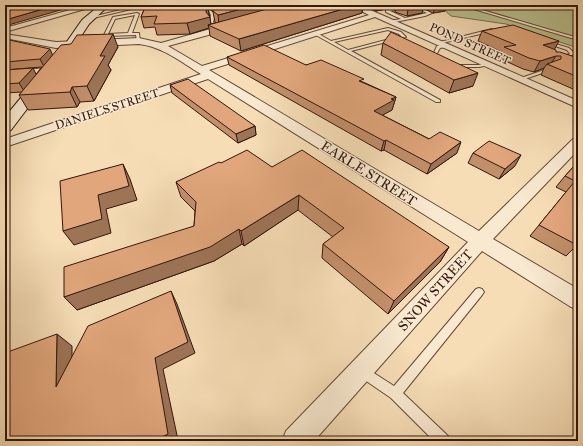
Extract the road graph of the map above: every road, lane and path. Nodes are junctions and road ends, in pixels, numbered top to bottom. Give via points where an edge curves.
1 (68, 5) edge
2 (105, 5) edge
3 (146, 5) edge
4 (194, 5) edge
5 (370, 5) edge
6 (462, 5) edge
7 (357, 7) edge
8 (92, 10) edge
9 (375, 15) junction
10 (391, 15) junction
11 (404, 19) junction
12 (237, 25) edge
13 (498, 28) edge
14 (220, 29) junction
15 (5, 30) edge
16 (130, 34) junction
17 (316, 34) junction
18 (5, 36) edge
19 (578, 39) edge
20 (139, 41) junction
21 (331, 42) junction
22 (545, 42) edge
23 (442, 44) junction
24 (70, 45) junction
25 (160, 46) junction
26 (347, 51) junction
27 (553, 61) edge
28 (444, 63) edge
29 (487, 64) junction
30 (449, 66) edge
31 (552, 69) edge
32 (50, 71) junction
33 (204, 73) junction
34 (5, 74) edge
35 (520, 80) junction
36 (438, 100) dead end
37 (578, 106) edge
38 (5, 127) edge
39 (578, 142) edge
40 (5, 143) edge
41 (480, 241) junction
42 (479, 292) dead end
43 (578, 300) edge
44 (362, 371) junction
45 (395, 394) junction
46 (296, 441) edge
47 (443, 441) edge

1 - 8 lane
2 - 8 street
3 - 8 lane
4 - 14 lane via 209,10 213,15 212,25
5 - 7 lane
6 - 19 lane
7 - 9 street, POND STREET
8 - 15 street
8 - 24 street
9 - 10 street, POND STREET
9 - 17 street, DANIELS STREET
10 - 11 lane
10 - 11 lane
10 - 11 lane via 414,6 430,13
10 - 23 street, POND STREET
12 - 14 street
13 - 23 lane
14 - 25 street
16 - 16 lane via 112,35 106,35 114,18 137,14
16 - 20 lane via 138,34
17 - 21 lane
17 - 33 street, DANIELS STREET
18 - 24 street
20 - 24 street
20 - 25 street
21 - 26 lane
21 - 26 lane via 388,30 400,33 404,37
22 - 27 lane via 568,49 574,54
23 - 28 lane via 433,58
23 - 29 street, POND STREET
24 - 32 street
25 - 33 street, EARLE STREET
26 - 36 lane
29 - 30 lane
29 - 35 street, POND STREET
31 - 35 lane
32 - 34 street
32 - 38 street
33 - 40 street, DANIELS STREET
33 - 41 street, EARLE STREET
35 - 37 street, POND STREET
39 - 41 street, SNOW STREET
41 - 43 street, EARLE STREET
41 - 44 street, SNOW STREET
42 - 45 lane
44 - 45 lane
44 - 46 street, SNOW STREET
45 - 47 lane

